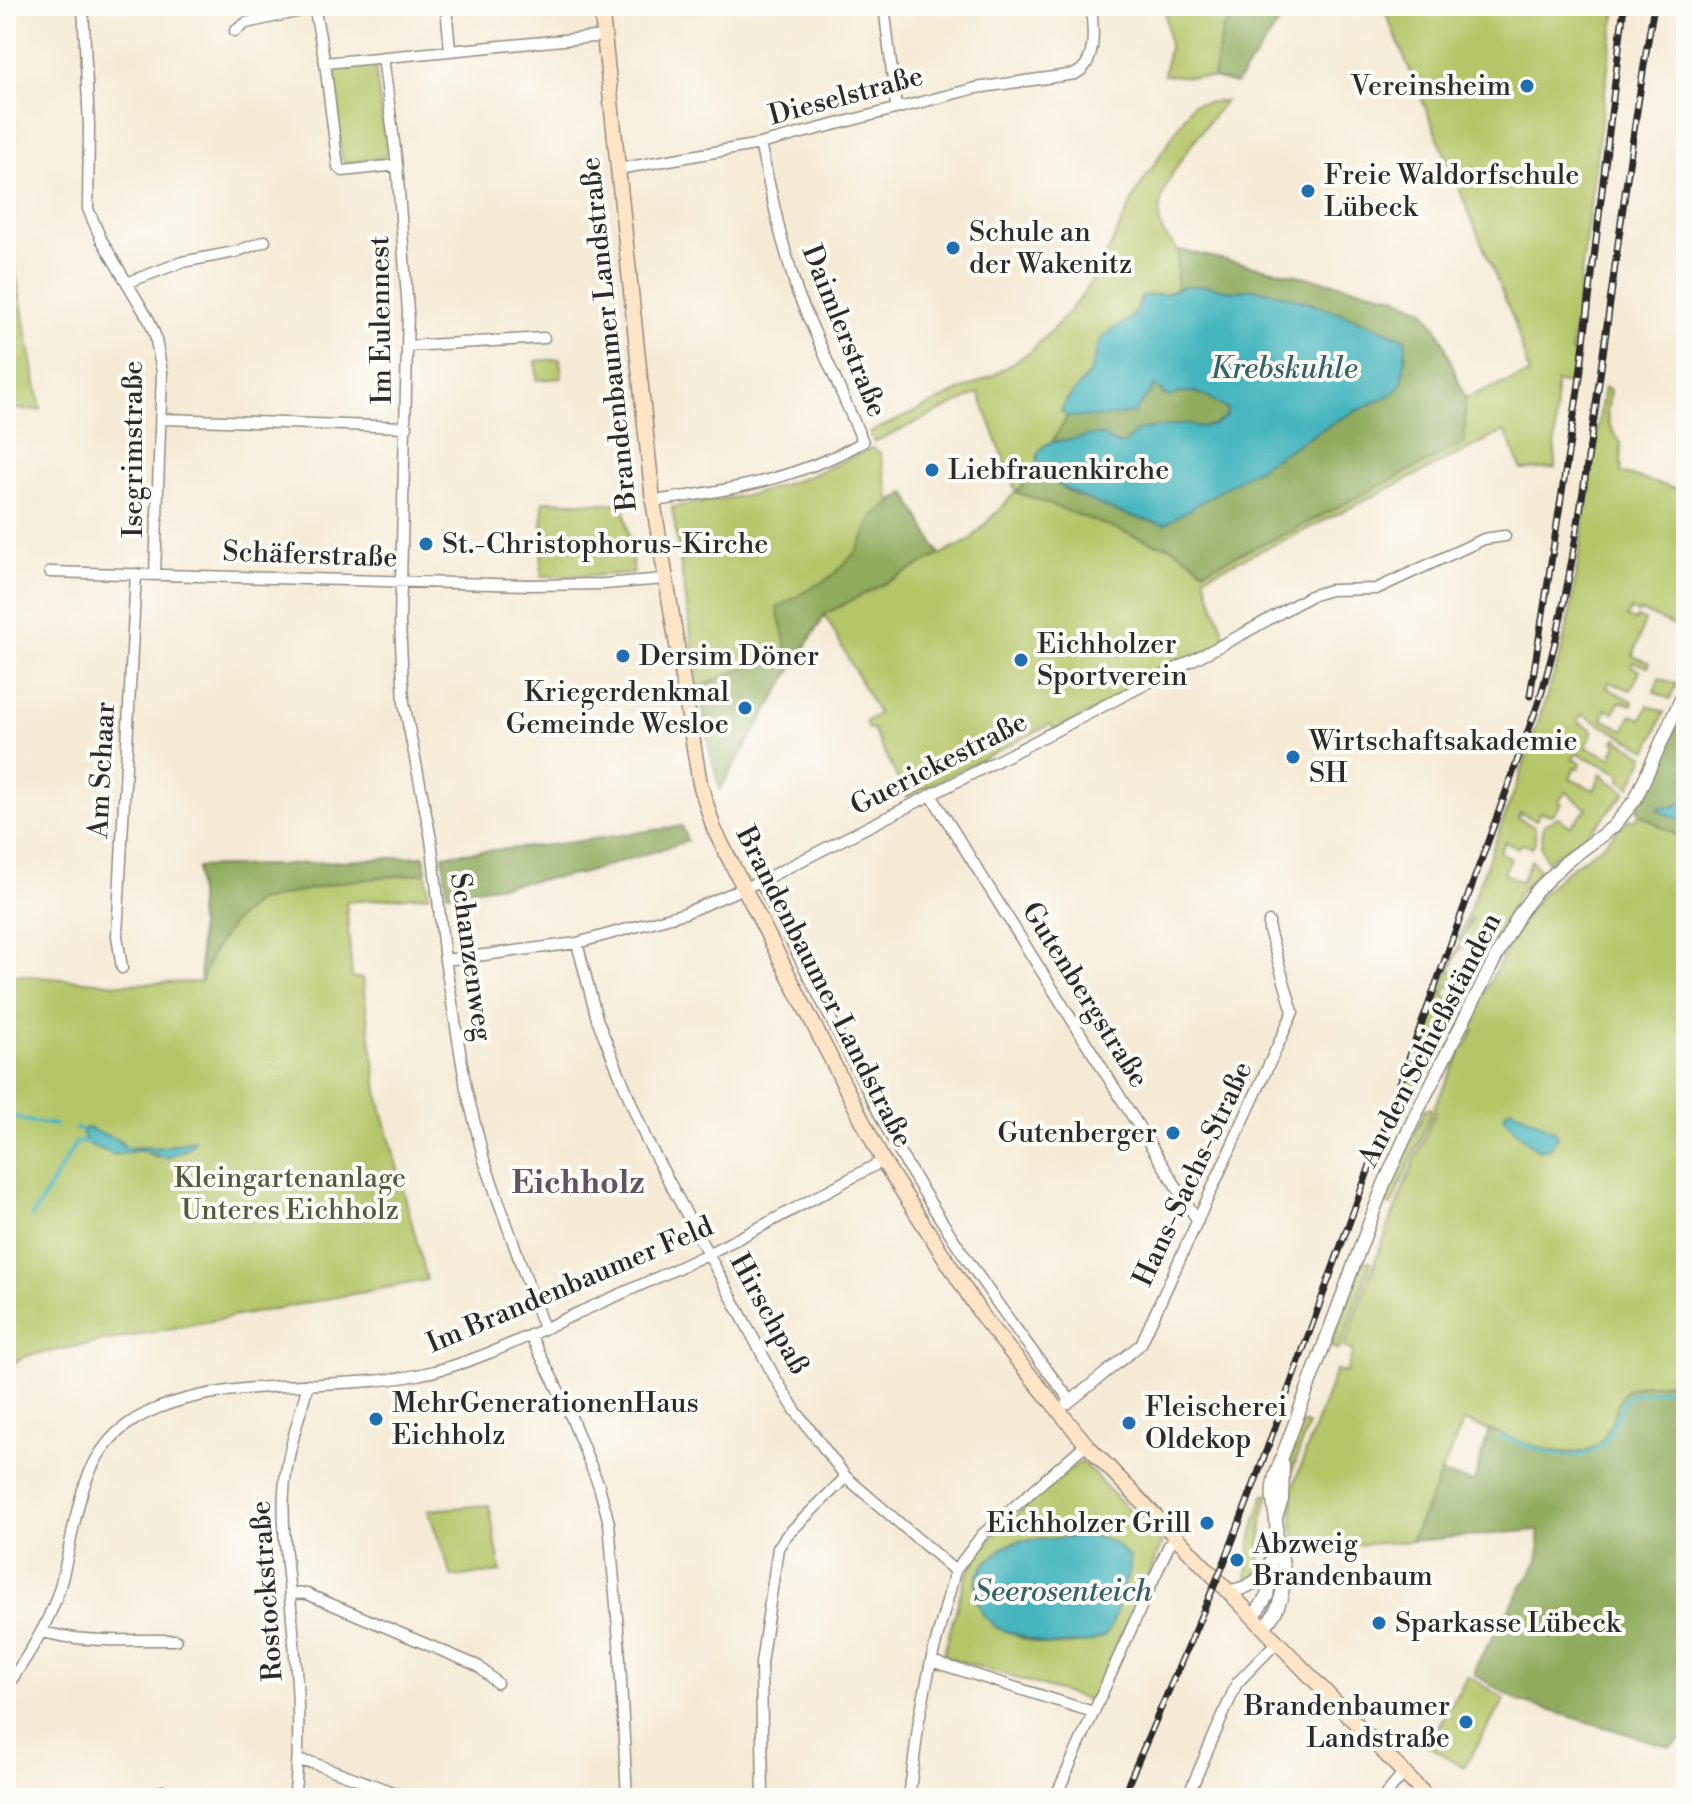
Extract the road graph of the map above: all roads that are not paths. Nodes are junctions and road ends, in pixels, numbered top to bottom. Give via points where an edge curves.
1 (83, 6) edge
2 (446, 6) edge
3 (601, 6) edge
4 (884, 6) edge
5 (1091, 6) edge
6 (314, 7) edge
7 (235, 31) dead end
8 (604, 36) junction
9 (450, 50) junction
10 (383, 57) junction
11 (325, 63) junction
12 (896, 106) junction
13 (760, 144) junction
14 (397, 165) junction
15 (618, 169) junction
16 (265, 241) dead end
17 (129, 282) junction
18 (544, 338) dead end
19 (409, 346) junction
20 (162, 419) junction
21 (407, 427) junction
22 (653, 501) junction
23 (1505, 536) dead end
24 (50, 572) dead end
25 (136, 574) junction
26 (155, 575) junction
27 (664, 579) junction
28 (401, 582) junction
29 (1686, 688) edge
30 (931, 795) junction
31 (760, 881) junction
32 (743, 888) junction
33 (1269, 922) dead end
34 (577, 943) junction
35 (445, 960) junction
36 (122, 968) dead end
37 (883, 1161) junction
38 (1198, 1221) junction
39 (709, 1253) junction
40 (544, 1329) junction
41 (530, 1335) junction
42 (308, 1384) junction
43 (1071, 1401) junction
44 (1058, 1411) junction
45 (1086, 1444) junction
46 (846, 1477) junction
47 (1178, 1536) junction
48 (1276, 1542) junction
49 (1272, 1556) junction
50 (955, 1571) junction
51 (1230, 1591) junction
52 (290, 1593) junction
53 (1259, 1622) junction
54 (43, 1632) junction
55 (176, 1640) dead end
56 (1278, 1641) junction
57 (931, 1661) junction
58 (497, 1683) dead end
59 (6, 1688) edge
60 (1093, 1712) junction
61 (299, 1761) junction
62 (1404, 1773) junction
63 (163, 1791) dead end
64 (41, 1798) edge
65 (294, 1798) edge
66 (409, 1798) edge
67 (627, 1798) edge
68 (763, 1798) edge
69 (909, 1798) edge
70 (1055, 1798) edge
71 (1187, 1798) edge
72 (1383, 1798) edge
73 (1428, 1798) edge

1 - 17 street, Isegrimstraße via 88,209
2 - 9 street
3 - 8 main road, Brandenbaumer Landstraße
4 - 12 street
5 - 12 street, Dieselstraße via 1092,42 1085,67 1075,74
6 - 7 street via 246,23
6 - 11 street
8 - 9 street
8 - 15 main road, Brandenbaumer Landstraße
9 - 10 street
10 - 11 street
10 - 14 street, Im Eulennest
11 - 14 street via 340,170
12 - 13 street, Dieselstraße
13 - 15 street, Dieselstraße
13 - 22 street, Daimlerstraße via 797,292 863,442 760,484
14 - 19 street, Im Eulennest
15 - 22 main road, Brandenbaumer Landstraße
16 - 17 street
17 - 20 street, Isegrimstraße via 155,335
18 - 19 street
19 - 21 street, Im Eulennest
20 - 21 street
20 - 26 street, Isegrimstraße
21 - 28 street, Im Eulennest
22 - 27 main road, Brandenbaumer Landstraße
23 - 30 street, Guerickestraße via 1484,539 1376,589 1310,596
24 - 25 street, Schäferstraße
25 - 26 street, Schäferstraße
25 - 36 street, Am Schaar via 117,936
26 - 28 street, Schäferstraße
27 - 28 street, Schäferstraße via 589,584
27 - 32 main road, Brandenbaumer Landstraße via 703,797
28 - 35 street, Schanzenweg via 404,703 431,839
29 - 48 street, An den Schießständen via 1635,800 1602,837 1544,882 1520,913 1388,1174 1283,1457
30 - 31 street, Guerickestraße
30 - 38 street, Gutenbergstraße
31 - 32 street, Guerickestraße
31 - 43 street, Brandenbaumer Landstraße via 923,1192 998,1307
32 - 34 street, Guerickestraße via 685,913
32 - 37 main road, Brandenbaumer Landstraße
33 - 38 street, Hans-Sachs-Straße via 1293,1012
34 - 35 street, Guerickestraße
34 - 39 street, Hirschpaß via 597,1019 646,1139
35 - 40 street, Schanzenweg via 484,1160
37 - 39 street, Im Brandenbaumer Feld
37 - 44 main road, Brandenbaumer Landstraße via 984,1319
38 - 43 street, Hans-Sachs-Straße via 1141,1344
39 - 40 street, Im Brandenbaumer Feld
39 - 46 street, Hirschpaß via 774,1376
40 - 41 street, Im Brandenbaumer Feld
41 - 42 street, Im Brandenbaumer Feld via 422,1374
41 - 67 street via 567,1407 609,1523
42 - 52 street, Rostockstraße via 284,1487
42 - 54 street, Im Brandenbaumer Feld via 183,1401 123,1427 89,1477
43 - 44 street, Hans-Sachs-Straße
44 - 45 main road, Brandenbaumer Landstraße
45 - 47 main road, Brandenbaumer Landstraße
45 - 50 street via 982,1535
46 - 50 street, Hirschpaß
46 - 68 street via 778,1548 761,1663
47 - 51 main road, Brandenbaumer Landstraße
47 - 60 street via 1169,1545
48 - 49 street, An den Schießständen
48 - 53 street, An den Schießständen via 1283,1563 1282,1591 1275,1614
49 - 51 street, An den Schießständen via 1258,1581
49 - 53 street, An den Schießständen
50 - 57 street
51 - 53 main road, Brandenbaumer Landstraße
52 - 58 street via 307,1594 478,1666
52 - 61 street, Rostockstraße
53 - 56 main road, Brandenbaumer Landstraße
54 - 55 street via 94,1641
54 - 59 street, Im Brandenbaumer Feld
56 - 62 main road, Brandenbaumer Landstraße
56 - 71 street via 1237,1683
57 - 60 street
57 - 69 street
60 - 70 street
61 - 65 street, Rostockstraße
61 - 66 street
62 - 72 street
62 - 73 main road, Brandenbaumer Landstraße
63 - 64 street

